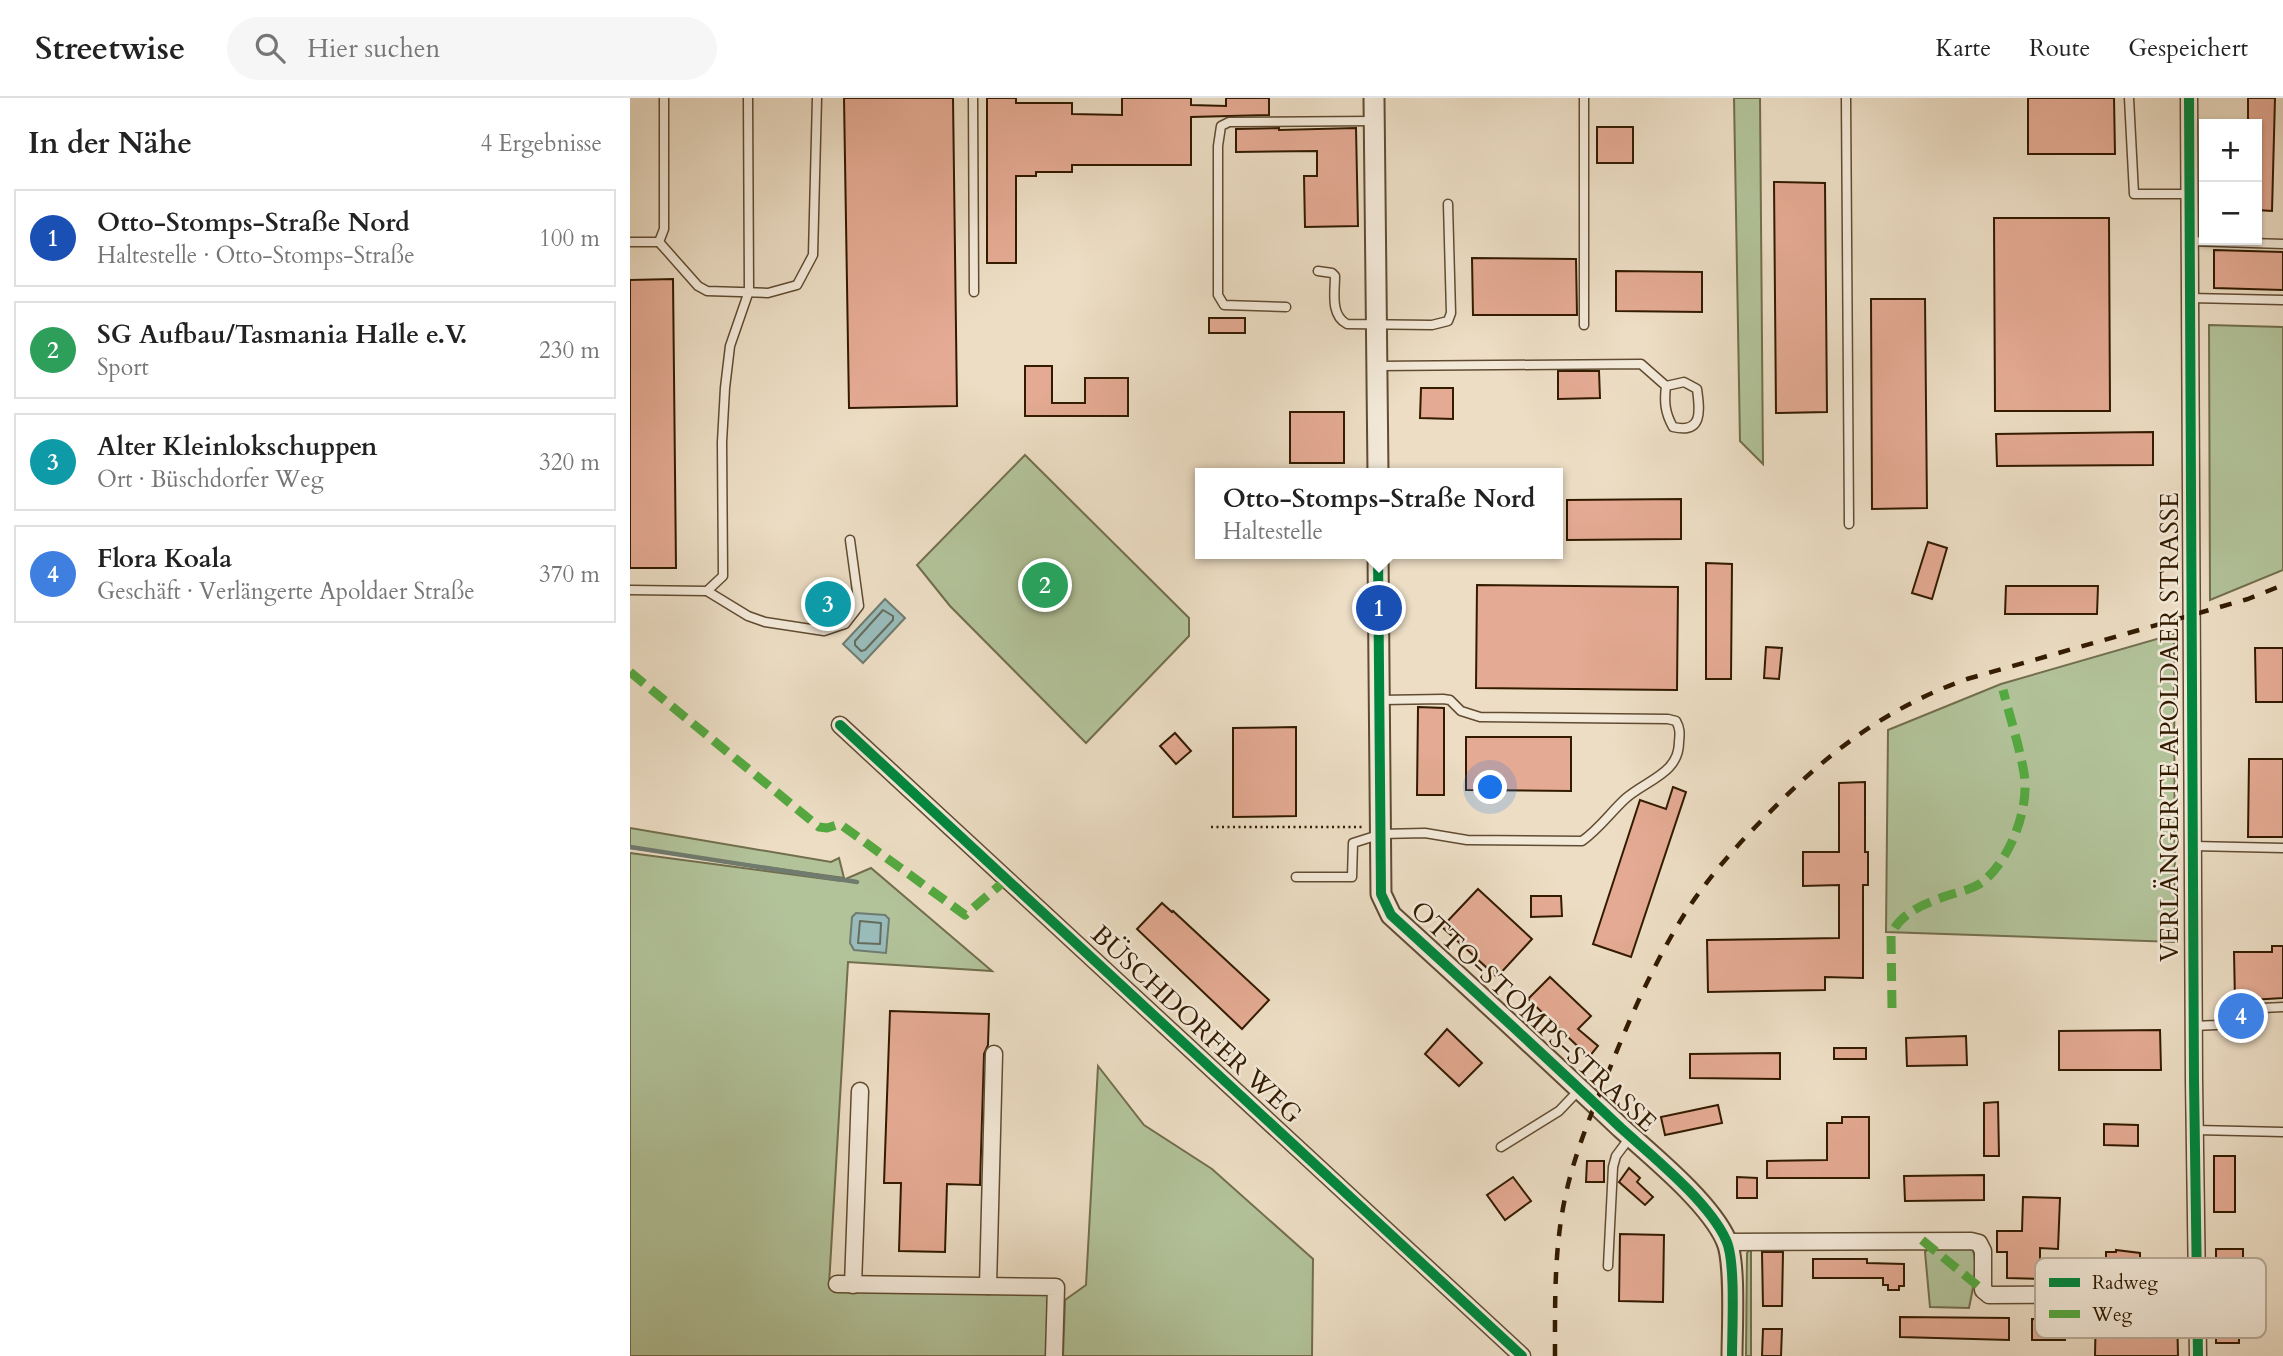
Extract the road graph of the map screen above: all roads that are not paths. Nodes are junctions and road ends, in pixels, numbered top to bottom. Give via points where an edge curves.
1 (664, 98) edge
2 (748, 98) edge
3 (817, 98) edge
4 (973, 98) edge
5 (1374, 98) edge
6 (1584, 98) edge
7 (1846, 98) edge
8 (2129, 98) edge
9 (2189, 98) edge
10 (1374, 121) junction
11 (2190, 194) junction
12 (1448, 204) dead end
13 (630, 242) edge
14 (659, 242) junction
15 (2190, 242) junction
16 (2283, 244) edge
17 (1318, 271) dead end
18 (748, 291) junction
19 (974, 292) dead end
20 (2190, 298) junction
21 (2283, 300) edge
22 (1286, 307) dead end
23 (1376, 325) junction
24 (1584, 325) dead end
25 (1377, 366) junction
26 (1666, 386) junction
27 (1378, 468) edge
28 (1849, 524) dead end
29 (850, 540) dead end
30 (1378, 559) edge
31 (630, 590) edge
32 (707, 591) junction
33 (1380, 700) junction
34 (840, 725) dead end
35 (1381, 833) junction
36 (2193, 846) junction
37 (2283, 848) edge
38 (1296, 877) dead end
39 (2283, 1007) edge
40 (2194, 1026) junction
41 (994, 1054) dead end
42 (1581, 1088) junction
43 (860, 1091) dead end
44 (2196, 1130) junction
45 (2283, 1132) edge
46 (1631, 1136) junction
47 (1501, 1147) dead end
48 (1728, 1242) junction
49 (2198, 1258) edge
50 (1608, 1266) dead end
51 (988, 1286) junction
52 (2035, 1295) edge
53 (2198, 1338) edge
54 (1054, 1356) edge
55 (1522, 1356) edge
56 (1732, 1356) edge
57 (2198, 1356) edge

1 - 14 lane via 664,229
2 - 18 lane
3 - 18 lane via 813,255 797,285 768,293
4 - 19 lane
5 - 10 street
6 - 24 lane
7 - 28 lane
8 - 11 lane via 2134,194
9 - 11 street, VERLÄNGERTE APOLDAER STRASSE
10 - 22 lane via 1230,122 1221,126 1218,295 1224,304
10 - 23 street
11 - 15 street, VERLÄNGERTE APOLDAER STRASSE
12 - 23 lane via 1448,321
13 - 14 lane
14 - 18 lane via 707,291
15 - 16 lane
15 - 20 street, VERLÄNGERTE APOLDAER STRASSE
17 - 23 lane via 1335,276 1335,308 1342,322
18 - 32 lane via 730,346 725,388 723,576
20 - 21 lane
20 - 36 street, VERLÄNGERTE APOLDAER STRASSE
23 - 25 street
25 - 26 lane via 1641,364
25 - 27 street
26 - 26 lane via 1665,408 1673,427 1685,430 1693,426 1699,417 1697,389 1684,382
29 - 32 lane via 859,606 845,624 824,631 765,622
30 - 33 street, OTTO-STOMPS-STRASSE
31 - 32 lane
33 - 35 street, OTTO-STOMPS-STRASSE
33 - 35 lane via 1450,700 1461,711 1480,717 1668,719 1680,727 1679,752 1667,771 1629,795 1582,841 1467,840 1425,833
34 - 55 street, BÜSCHDORFER WEG
35 - 38 lane via 1353,843 1352,877
35 - 42 street, OTTO-STOMPS-STRASSE via 1381,894 1391,915
36 - 37 lane
36 - 40 street, VERLÄNGERTE APOLDAER STRASSE
39 - 40 lane via 2262,1008 2216,1025
40 - 44 street, VERLÄNGERTE APOLDAER STRASSE
41 - 51 street
42 - 46 street, OTTO-STOMPS-STRASSE
42 - 47 lane, OTTO-STOMPS-STRASSE via 1559,1111
43 - 51 street via 845,1284
44 - 45 lane
44 - 49 street, VERLÄNGERTE APOLDAER STRASSE
46 - 48 street, OTTO-STOMPS-STRASSE via 1714,1219
46 - 50 lane via 1615,1156 1613,1167
48 - 52 street via 1971,1241 1979,1243 1983,1251 1983,1290 1989,1295
48 - 56 street, OTTO-STOMPS-STRASSE
51 - 54 street via 1056,1287
53 - 57 street, VERLÄNGERTE APOLDAER STRASSE

